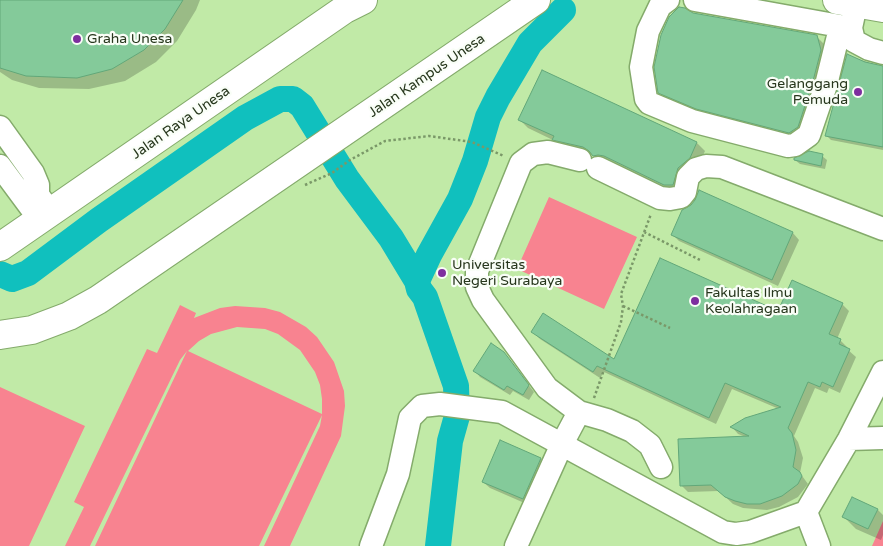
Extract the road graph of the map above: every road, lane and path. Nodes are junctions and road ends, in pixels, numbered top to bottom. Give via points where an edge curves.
1 (363, 0) edge
2 (536, 0) edge
3 (668, 0) edge
4 (695, 0) edge
5 (883, 8) edge
6 (508, 11) edge
7 (846, 15) edge
8 (883, 52) edge
9 (0, 127) edge
10 (490, 150) dead end
11 (333, 156) junction
12 (0, 166) edge
13 (660, 198) junction
14 (45, 216) junction
15 (883, 229) edge
16 (644, 232) junction
17 (0, 247) edge
18 (702, 261) dead end
19 (623, 306) junction
20 (670, 328) dead end
21 (0, 335) edge
22 (883, 372) edge
23 (583, 413) junction
24 (883, 438) edge
25 (849, 439) junction
26 (562, 444) junction
27 (662, 467) dead end
28 (806, 512) junction
29 (718, 539) edge
30 (372, 546) edge
31 (516, 546) edge
32 (819, 546) edge

1 - 14 main road, Jalan Raya Unesa via 345,9
2 - 6 main road, Jalan Kampus Unesa
3 - 7 lane via 660,6 648,31 641,67 649,104 692,122 788,146 809,135
4 - 7 lane
5 - 7 main road
6 - 11 main road, Jalan Kampus Unesa
7 - 8 lane via 854,41
9 - 14 lane via 33,173
10 - 11 path via 472,142 429,136 385,141
11 - 21 main road via 69,316 32,330
12 - 14 lane
13 - 15 lane via 681,197 688,177 696,169 722,167
13 - 16 path
13 - 23 lane via 589,164 548,152 533,154 521,163 477,272 477,287 483,300 547,388
14 - 17 main road, Jalan Raya Unesa
16 - 18 path
16 - 19 path via 621,294
19 - 20 path
19 - 23 path via 621,322
22 - 25 lane
23 - 26 lane
23 - 27 lane via 632,431 650,445
24 - 25 lane
25 - 28 lane
26 - 29 lane
26 - 30 lane via 502,412 440,404 422,406 410,418 398,474
26 - 31 lane
28 - 29 lane via 750,532
28 - 32 lane

